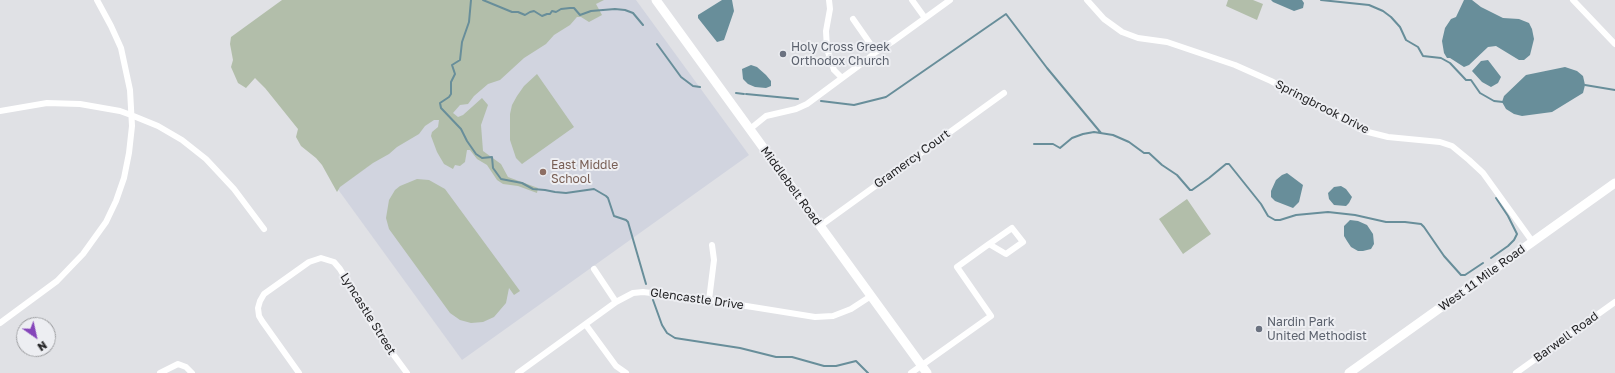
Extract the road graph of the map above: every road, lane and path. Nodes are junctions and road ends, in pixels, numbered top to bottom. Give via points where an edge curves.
1 (97, 0) edge
2 (656, 0) edge
3 (829, 0) edge
4 (912, 0) edge
5 (950, 0) edge
6 (1087, 0) edge
7 (1573, 0) edge
8 (925, 18) junction
9 (852, 19) dead end
10 (1615, 44) edge
11 (876, 52) junction
12 (842, 78) junction
13 (1004, 93) dead end
14 (0, 110) edge
15 (132, 115) junction
16 (750, 129) junction
17 (1615, 183) edge
18 (820, 226) junction
19 (264, 229) dead end
20 (1532, 241) junction
21 (989, 244) junction
22 (712, 245) dead end
23 (594, 269) dead end
24 (871, 296) junction
25 (709, 300) junction
26 (616, 302) junction
27 (1615, 302) edge
28 (0, 323) edge
29 (586, 325) junction
30 (924, 369) edge
31 (160, 373) edge
32 (192, 373) edge
33 (299, 373) edge
34 (407, 373) edge
35 (518, 373) edge
36 (626, 373) edge
37 (911, 373) edge
38 (1349, 373) edge
39 (1516, 373) edge

1 - 15 street via 123,54
2 - 16 street, Middlebelt Road
3 - 12 street via 827,49 834,70
4 - 8 street
5 - 8 street
6 - 20 street, Springbrook Drive via 1104,19 1122,32 1138,38 1167,42 1235,65 1271,81 1364,131 1452,146 1482,173
7 - 10 street
8 - 11 street
9 - 11 street
11 - 12 street
12 - 16 street via 807,104 796,110 766,116
13 - 18 street, Gramercy Court
14 - 15 street via 30,105 67,104
15 - 19 street via 176,136 201,155 234,189
15 - 28 street via 131,141 124,178 116,201 98,235 67,272
16 - 18 street, Middlebelt Road
17 - 20 street, West 11 Mile Road
18 - 24 street, Middlebelt Road
20 - 38 street, West 11 Mile Road
21 - 21 street via 1006,254 1023,242 1012,228
21 - 30 street via 957,267 991,316
22 - 25 street via 714,260
23 - 26 street
24 - 25 street, Glencastle Drive via 852,309 833,316 815,318
24 - 30 street, Middlebelt Road
25 - 26 street, Glencastle Drive via 643,292 633,293
26 - 29 street, Glencastle Drive
27 - 39 street, Barwell Road
29 - 35 street, Glencastle Drive
29 - 36 street via 616,366
30 - 37 street
31 - 32 street via 178,364
33 - 34 street, Lyncastle Street via 259,316 258,308 264,294 309,262 324,258 334,262 340,269 376,331

